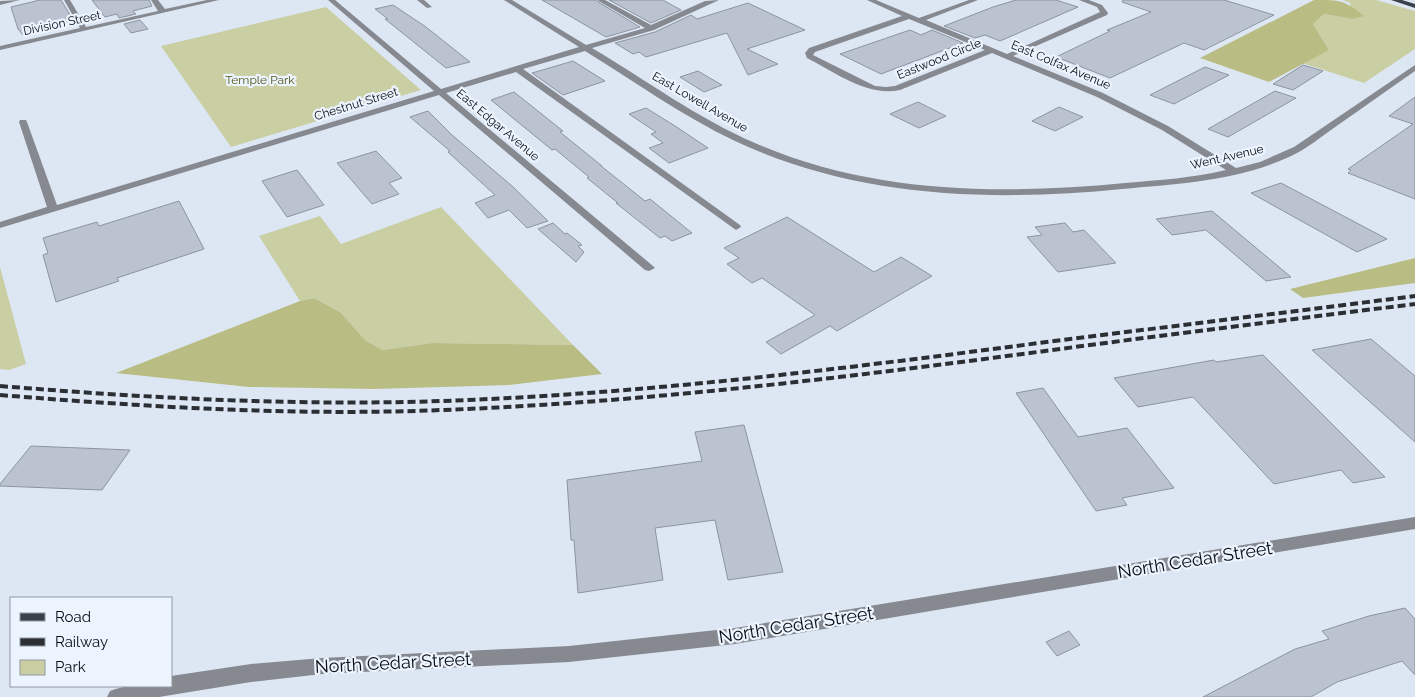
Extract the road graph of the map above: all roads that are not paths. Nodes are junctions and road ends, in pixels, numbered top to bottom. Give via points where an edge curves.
1 (17, 0) edge
2 (67, 0) edge
3 (154, 0) edge
4 (216, 0) edge
5 (332, 0) edge
6 (420, 0) edge
7 (507, 0) edge
8 (600, 0) edge
9 (688, 0) edge
10 (716, 0) edge
11 (870, 0) edge
12 (975, 0) edge
13 (1082, 0) edge
14 (1394, 0) edge
15 (0, 3) edge
16 (699, 6) junction
17 (1415, 6) edge
18 (429, 7) dead end
19 (163, 12) junction
20 (909, 16) junction
21 (920, 20) junction
22 (651, 28) junction
23 (84, 29) junction
24 (0, 48) edge
25 (585, 48) junction
26 (993, 50) junction
27 (1008, 56) junction
28 (1415, 67) edge
29 (516, 68) junction
30 (439, 92) junction
31 (23, 122) dead end
32 (1234, 171) junction
33 (1048, 193) joint
34 (53, 209) junction
35 (0, 225) edge
36 (736, 227) dead end
37 (650, 268) dead end
38 (1415, 523) edge
39 (172, 686) edge
40 (166, 687) edge
41 (116, 697) edge

1 - 15 street
2 - 23 street
3 - 19 street
4 - 19 street, Division Street
5 - 30 street, East Edgar Avenue
6 - 18 street
7 - 25 street, East Lowell Avenue
8 - 22 street
9 - 16 street
10 - 16 street, Chestnut Street
11 - 20 street, East Colfax Avenue
12 - 21 street
13 - 27 street via 1100,6 1104,13
14 - 17 main road
16 - 22 street, Chestnut Street
19 - 23 street, Division Street
20 - 21 street, East Colfax Avenue
20 - 26 street, Eastwood Circle via 805,53 886,92
21 - 26 street, East Colfax Avenue
22 - 25 street, Chestnut Street
23 - 24 street, Division Street
25 - 29 street, Chestnut Street
25 - 33 street, East Lowell Avenue via 725,133 815,168 882,183 944,191
26 - 27 street, East Colfax Avenue
27 - 32 street, East Colfax Avenue via 1139,114
28 - 32 street, Went Avenue via 1298,148 1260,165
29 - 30 street, Chestnut Street
29 - 36 street
30 - 34 street, Chestnut Street
30 - 37 street, East Edgar Avenue
31 - 34 street
32 - 33 street, Went Avenue via 1184,180
34 - 35 street, Chestnut Street
38 - 39 street, North Cedar Street via 735,636 569,654 322,666
40 - 41 street, North Cedar Street

